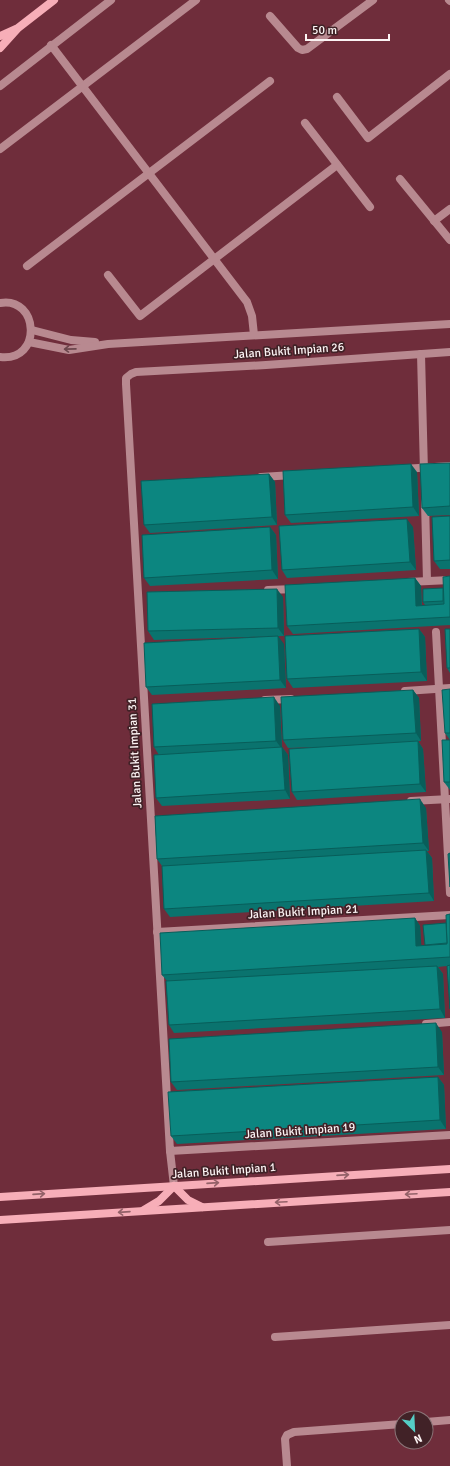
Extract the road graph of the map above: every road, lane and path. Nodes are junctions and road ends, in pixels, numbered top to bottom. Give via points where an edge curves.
1 (54, 0) edge
2 (111, 0) edge
3 (196, 0) edge
4 (373, 0) edge
5 (270, 16) dead end
6 (18, 28) junction
7 (0, 36) edge
8 (52, 45) junction
9 (0, 48) edge
10 (450, 74) edge
11 (270, 81) dead end
12 (82, 85) junction
13 (0, 86) edge
14 (337, 97) dead end
15 (305, 123) dead end
16 (0, 149) edge
17 (337, 165) junction
18 (149, 173) junction
19 (400, 179) dead end
20 (370, 207) dead end
21 (450, 209) edge
22 (434, 221) junction
23 (450, 240) edge
24 (215, 259) junction
25 (27, 266) dead end
26 (108, 275) dead end
27 (0, 303) edge
28 (450, 324) edge
29 (32, 330) junction
30 (254, 335) junction
31 (29, 342) junction
32 (108, 344) junction
33 (450, 352) edge
34 (421, 354) junction
35 (1, 358) edge
36 (131, 374) joint
37 (450, 466) edge
38 (424, 468) junction
39 (392, 470) edge
40 (304, 475) edge
41 (249, 478) edge
42 (424, 482) edge
43 (424, 497) edge
44 (450, 580) edge
45 (427, 581) junction
46 (396, 583) edge
47 (302, 588) edge
48 (263, 590) edge
49 (436, 632) dead end
50 (450, 688) edge
51 (439, 689) junction
52 (400, 692) edge
53 (298, 698) edge
54 (259, 700) edge
55 (448, 799) edge
56 (399, 802) edge
57 (450, 893) edge
58 (450, 916) edge
59 (157, 932) junction
60 (450, 1022) edge
61 (418, 1025) edge
62 (450, 1135) edge
63 (170, 1151) junction
64 (450, 1168) edge
65 (174, 1186) junction
66 (450, 1192) edge
67 (0, 1197) edge
68 (202, 1207) junction
69 (142, 1211) junction
70 (0, 1220) edge
71 (450, 1230) edge
72 (268, 1242) dead end
73 (450, 1325) edge
74 (275, 1337) dead end
75 (450, 1420) edge
76 (434, 1421) edge
77 (394, 1425) edge
78 (287, 1466) edge

1 - 6 street
2 - 8 street
3 - 12 street
4 - 5 street via 308,49 302,50
6 - 7 street
6 - 9 street
8 - 12 street
8 - 13 street
10 - 14 street via 368,138
11 - 18 street
12 - 16 street
12 - 18 street
15 - 17 street
17 - 20 street
17 - 24 street
18 - 24 street
18 - 25 street
19 - 22 street
21 - 22 street
22 - 23 street
24 - 26 street via 140,316
24 - 30 street via 247,302
27 - 29 street via 20,308 26,314
28 - 30 street
29 - 31 street
29 - 32 street via 71,340
30 - 32 street
32 -> 31 street via 69,350
31 - 35 street via 21,352
33 - 34 street, Jalan Bukit Impian 26
34 - 36 street, Jalan Bukit Impian 26
34 - 38 street
36 - 59 street, Jalan Bukit Impian 31 via 126,378 126,384 142,595 154,818
37 - 38 street
38 - 39 street
38 - 42 street
40 - 41 street
43 - 45 street
44 - 45 street
45 - 46 street
47 - 48 street
49 - 51 street
50 - 51 street
51 - 52 street
51 - 55 street
53 - 54 street
55 - 56 street
55 - 57 street
58 - 59 street, Jalan Bukit Impian 21
59 - 63 street, Jalan Bukit Impian 31 via 167,1043
60 - 61 street
62 - 63 street, Jalan Bukit Impian 19
63 - 65 street
65 -> 64 street, Jalan Bukit Impian 1
67 -> 65 street, Jalan Bukit Impian 1
65 - 68 street via 188,1200
65 - 69 street via 159,1201
66 -> 68 street
68 - 69 street
69 -> 70 street
71 - 72 street
73 - 74 street
75 - 76 street
77 - 78 street via 294,1432 285,1439

